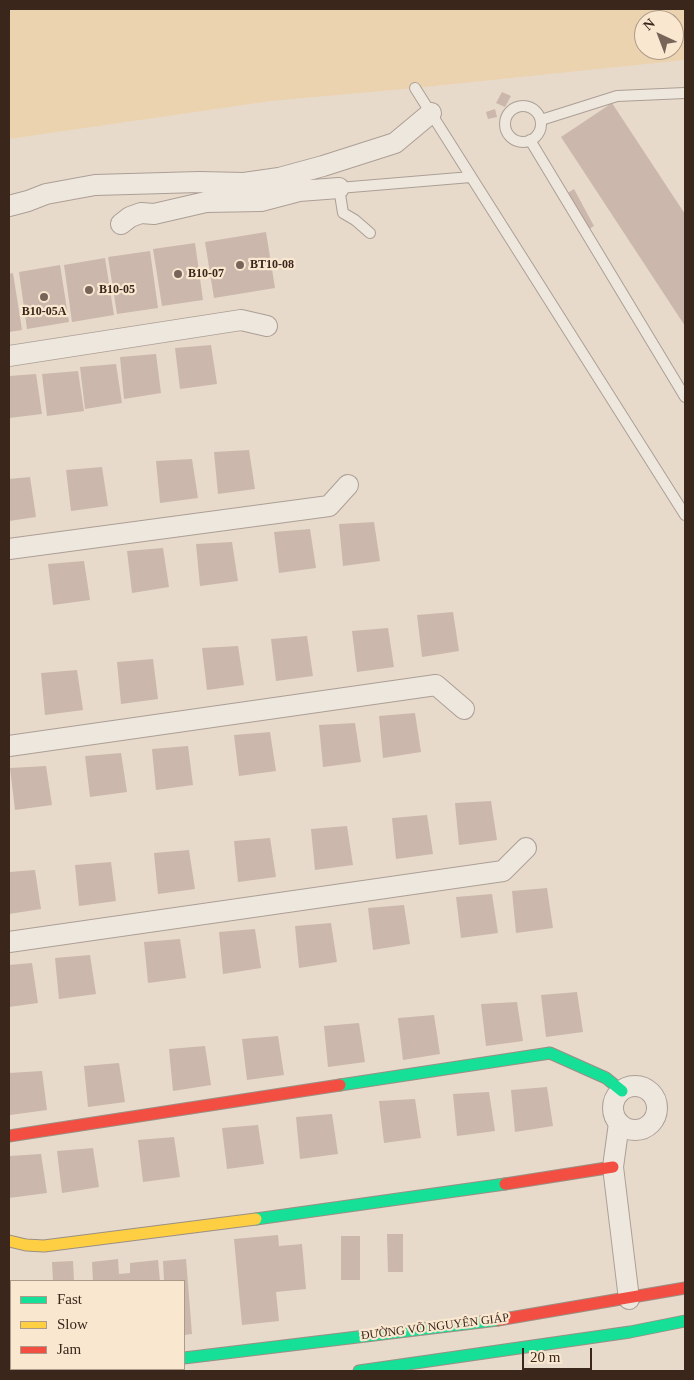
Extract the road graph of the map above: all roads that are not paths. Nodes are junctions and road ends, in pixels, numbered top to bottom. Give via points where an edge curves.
1 (415, 88) dead end
2 (685, 94) edge
3 (431, 113) junction
4 (541, 120) junction
5 (530, 140) junction
6 (471, 177) junction
7 (339, 188) junction
8 (9, 206) edge
9 (121, 224) dead end
10 (370, 233) dead end
11 (267, 326) dead end
12 (9, 356) edge
13 (685, 397) edge
14 (348, 485) dead end
15 (685, 515) edge
16 (9, 549) edge
17 (464, 709) dead end
18 (9, 746) edge
19 (526, 848) dead end
20 (9, 942) edge
21 (622, 1091) junction
22 (619, 1123) junction
23 (9, 1136) edge
24 (613, 1167) junction
25 (9, 1241) edge
26 (685, 1288) edge
27 (629, 1303) junction
28 (685, 1321) edge
29 (185, 1358) edge
30 (359, 1371) edge

1 - 3 lane
2 - 4 lane via 617,96
3 - 6 lane
3 - 8 street via 395,143 279,178 244,183 95,185 46,194
4 - 5 lane via 540,132
4 - 5 lane via 536,110 525,105 510,110 506,116 509,136 520,142
5 - 13 lane
6 - 7 lane
6 - 15 lane
7 - 9 street via 299,191 261,202 206,202 154,214 141,213
7 - 10 lane via 343,213
11 - 12 street via 241,320
14 - 16 street via 329,506
17 - 18 street via 436,685
19 - 20 street via 503,870
21 - 22 street via 613,1110
21 - 22 street via 635,1086 648,1091 653,1096 656,1110 651,1122 639,1129 632,1130
21 - 23 street via 606,1078 550,1053
22 - 24 street
24 - 25 street via 438,1194 53,1245
24 - 27 street
26 - 27 street, ĐƯỜNG VÕ NGUYÊN GIÁP
27 - 29 street, ĐƯỜNG VÕ NGUYÊN GIÁP
28 - 30 street

